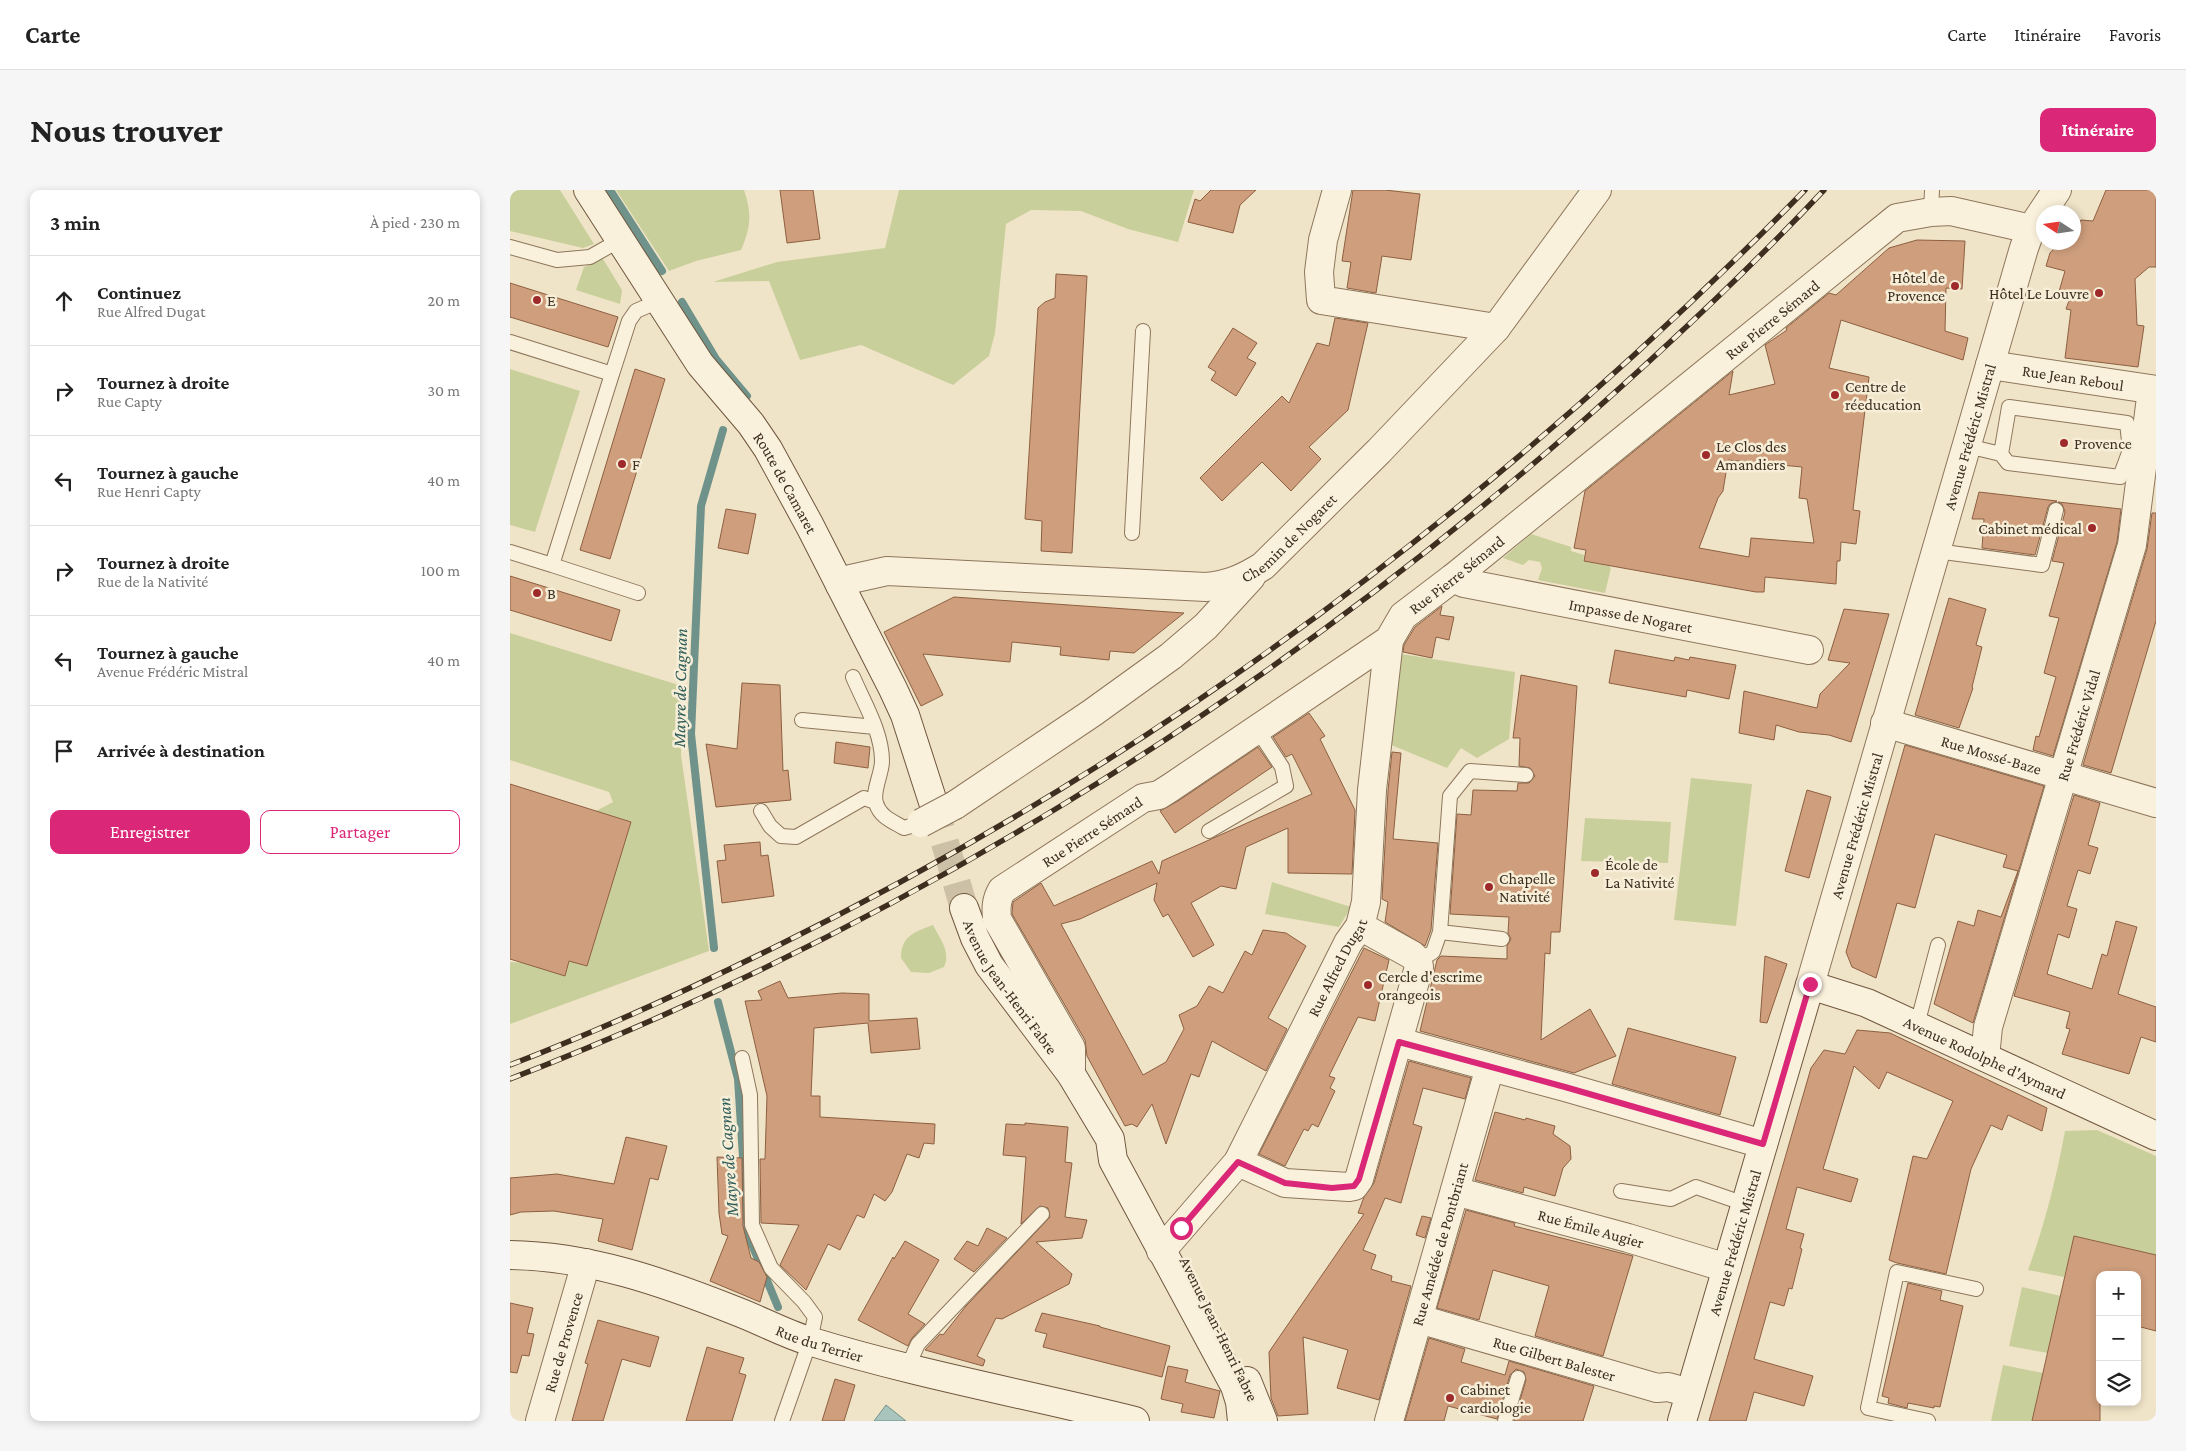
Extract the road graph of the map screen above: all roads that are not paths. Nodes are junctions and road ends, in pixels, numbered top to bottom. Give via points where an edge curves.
1 (588, 190) edge
2 (1337, 190) edge
3 (1610, 190) edge
4 (2056, 190) edge
5 (1592, 197) edge
6 (1931, 201) edge
7 (2031, 229) junction
8 (620, 240) junction
9 (510, 247) edge
10 (659, 301) junction
11 (1496, 328) junction
12 (1143, 331) dead end
13 (510, 342) edge
14 (1990, 365) junction
15 (612, 374) junction
16 (2154, 390) edge
17 (1961, 444) junction
18 (2137, 452) junction
19 (2001, 454) junction
20 (2056, 510) dead end
21 (1132, 533) dead end
22 (1936, 551) junction
23 (510, 552) edge
24 (552, 565) junction
25 (1263, 566) junction
26 (1453, 578) junction
27 (840, 585) junction
28 (638, 593) dead end
29 (1389, 640) junction
30 (1809, 650) dead end
31 (853, 677) dead end
32 (802, 720) dead end
33 (1885, 723) junction
34 (875, 727) junction
35 (1258, 729) junction
36 (1526, 775) dead end
37 (2063, 776) junction
38 (875, 802) junction
39 (2156, 803) edge
40 (936, 810) junction
41 (761, 811) dead end
42 (1209, 831) dead end
43 (964, 908) tunnel mouth
44 (1360, 926) junction
45 (1440, 932) junction
46 (1502, 939) dead end
47 (1938, 945) dead end
48 (1418, 961) junction
49 (1810, 984) junction
50 (1917, 1025) junction
51 (1399, 1042) junction
52 (1985, 1057) junction
53 (742, 1058) dead end
54 (1490, 1067) junction
55 (1064, 1076) junction
56 (2156, 1136) edge
57 (1763, 1144) junction
58 (1238, 1162) junction
59 (1455, 1191) junction
60 (1620, 1191) dead end
61 (1745, 1204) junction
62 (1042, 1214) dead end
63 (1167, 1244) junction
64 (510, 1256) edge
65 (586, 1263) junction
66 (1727, 1268) junction
67 (1976, 1289) dead end
68 (1419, 1319) junction
69 (810, 1341) junction
70 (907, 1368) junction
71 (1518, 1378) dead end
72 (1690, 1393) junction
73 (540, 1421) edge
74 (782, 1421) edge
75 (1135, 1421) edge
76 (1242, 1421) edge
77 (1263, 1421) edge
78 (1389, 1421) edge
79 (1505, 1421) edge
80 (1682, 1421) edge
81 (1928, 1421) edge

1 - 8 street, Route de Camaret
2 - 11 street via 1323,240 1319,272 1321,300
3 - 5 lane
4 - 7 street, Avenue Frédéric Mistral
5 - 11 street, Chemin de Nogaret
6 - 7 street, Rue Pierre Sémard via 1951,211
6 - 26 street, Rue Pierre Sémard via 1897,218
7 - 14 street, Avenue Frédéric Mistral
8 - 9 lane via 590,257 557,260
8 - 10 street, Route de Camaret
10 - 15 lane via 636,311 629,321
10 - 27 street, Route de Camaret via 700,364 768,449
11 - 25 street, Chemin de Nogaret
12 - 21 lane
13 - 15 lane
14 - 16 street, Rue Jean Reboul
14 - 17 street, Avenue Frédéric Mistral
15 - 24 lane
16 - 18 street, Rue Frédéric Vidal
17 - 19 lane
17 - 22 street, Avenue Frédéric Mistral
18 - 19 lane via 2120,477 2008,463
18 - 19 lane via 2127,422 2008,407
18 - 37 street, Rue Frédéric Vidal via 2132,545
20 - 22 lane via 2042,565
22 - 33 street, Avenue Frédéric Mistral
23 - 24 lane
24 - 28 lane
25 - 27 street, Chemin de Nogaret via 1234,582 1206,587 887,571
25 - 40 street via 1206,626 1171,656 1092,713
26 - 29 street, Rue Pierre Sémard via 1403,616
26 - 30 street, Impasse de Nogaret via 1464,583
27 - 40 street, Route de Camaret via 905,715
29 - 35 street, Rue Pierre Sémard
29 - 44 street, Rue Alfred Dugat via 1372,790 1366,902
31 - 34 lane
32 - 34 lane
33 - 37 street, Rue Mossé-Baze
33 - 49 street, Avenue Frédéric Mistral
34 - 38 lane via 882,763
35 - 42 lane via 1282,767 1286,786
35 - 55 street, Rue Pierre Sémard via 1170,788 1143,798 1008,884 997,898 997,919 1071,1048
36 - 45 lane via 1470,771 1450,796
37 - 39 street, Rue Mossé-Baze
37 - 52 street, Rue Frédéric Vidal via 1988,1027
38 - 40 lane via 883,817 904,828
38 - 41 lane via 864,798 796,837 781,836
43 - 55 street, Avenue Jean-Henri Fabre via 989,965
44 - 48 street
44 - 58 street, Rue Alfred Dugat via 1348,943
45 - 46 lane
45 - 48 lane via 1433,952
47 - 50 lane
48 - 51 street
49 - 50 street, Avenue Rodolphe d'Aymard
49 - 57 street, Avenue Frédéric Mistral
50 - 52 street, Avenue Rodolphe d'Aymard
51 - 54 street
51 - 58 street via 1359,1179 1354,1186 1285,1183
52 - 56 street, Avenue Rodolphe d'Aymard
53 - 69 lane via 750,1095 752,1225 771,1268 814,1317
54 - 57 street
54 - 59 street, Rue Amédée de Pontbriant
55 - 63 street, Avenue Jean-Henri Fabre via 1110,1139 1126,1149
57 - 61 street, Avenue Frédéric Mistral
58 - 63 street, Rue Alfred Dugat
59 - 66 street, Rue Émile Augier
59 - 68 street, Rue Amédée de Pontbriant
60 - 61 lane via 1671,1199 1696,1187
61 - 66 street, Avenue Frédéric Mistral
62 - 70 lane via 918,1344
63 - 76 street, Avenue Jean-Henri Fabre via 1235,1386
63 - 77 street, Avenue Jean-Henri Fabre via 1208,1300 1244,1372
64 - 65 street, Rue du Terrier
65 - 69 street, Rue du Terrier via 664,1284
65 - 73 street, Rue de Provence
66 - 72 street, Avenue Frédéric Mistral
67 - 81 lane via 1897,1272 1868,1408
68 - 72 street, Rue Gilbert Balester via 1657,1388 1668,1387
68 - 78 street, Rue Amédée de Pontbriant
69 - 70 street, Rue du Terrier
69 - 74 lane
70 - 75 street, Rue du Terrier
71 - 79 lane
72 - 80 street, Avenue Frédéric Mistral

